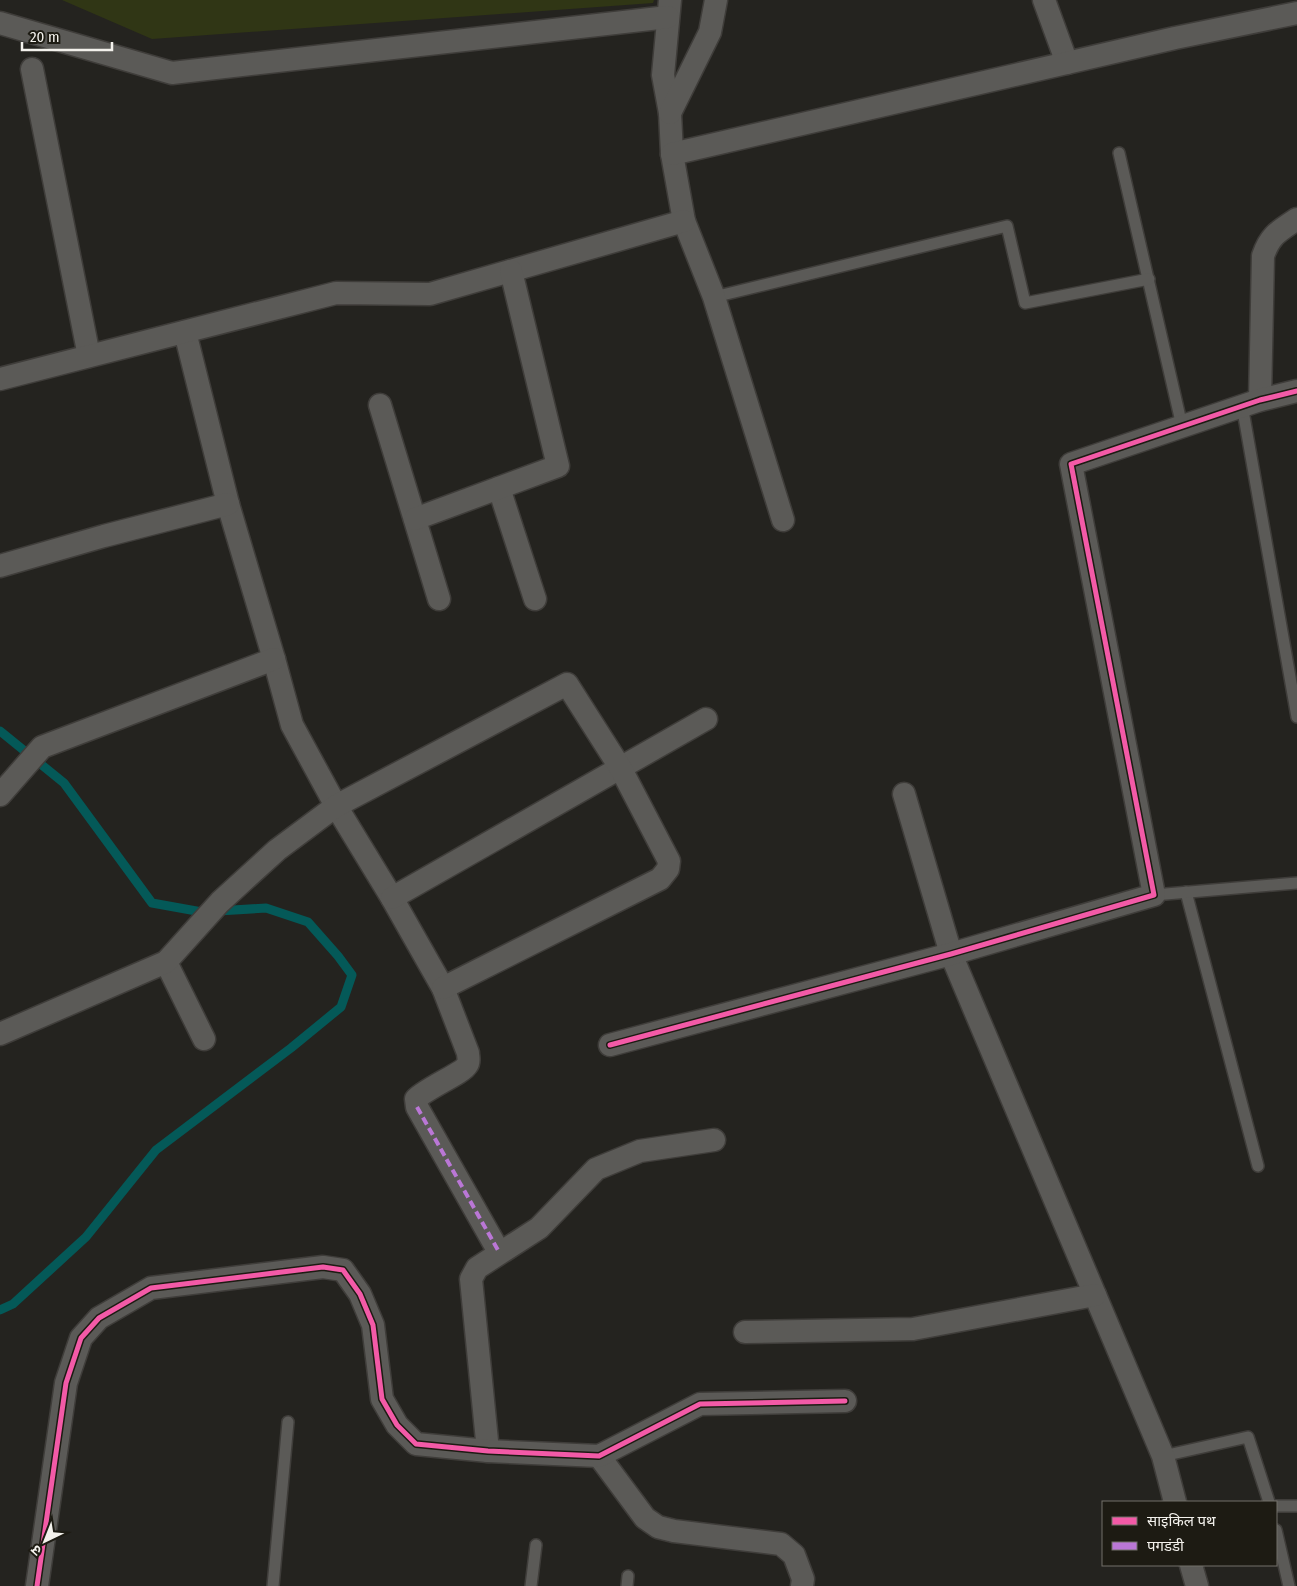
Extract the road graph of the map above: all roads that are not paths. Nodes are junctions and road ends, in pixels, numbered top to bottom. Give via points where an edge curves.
1 (716, 0) edge
2 (1044, 0) edge
3 (669, 9) edge
4 (1297, 13) edge
5 (0, 23) edge
6 (1068, 63) junction
7 (32, 69) dead end
8 (670, 113) junction
9 (1119, 153) dead end
10 (672, 154) junction
11 (1297, 219) edge
12 (684, 221) junction
13 (511, 271) junction
14 (1149, 279) junction
15 (714, 297) junction
16 (185, 332) junction
17 (89, 356) junction
18 (0, 379) edge
19 (1297, 391) edge
20 (1251, 403) junction
21 (380, 405) dead end
22 (1182, 426) junction
23 (499, 488) junction
24 (228, 504) junction
25 (415, 519) junction
26 (783, 520) dead end
27 (0, 566) edge
28 (439, 599) dead end
29 (535, 599) dead end
30 (274, 659) junction
31 (1297, 717) edge
32 (706, 719) dead end
33 (621, 769) junction
34 (5, 789) edge
35 (904, 794) dead end
36 (336, 806) junction
37 (1297, 882) edge
38 (1186, 892) junction
39 (1154, 895) junction
40 (392, 898) junction
41 (951, 954) junction
42 (166, 962) junction
43 (443, 988) junction
44 (0, 1034) edge
45 (204, 1039) dead end
46 (610, 1046) dead end
47 (714, 1140) dead end
48 (1258, 1166) dead end
49 (499, 1252) junction
50 (1095, 1295) junction
51 (745, 1332) dead end
52 (845, 1401) dead end
53 (288, 1422) dead end
54 (488, 1451) junction
55 (600, 1456) junction
56 (1163, 1456) junction
57 (1175, 1501) edge
58 (1269, 1501) edge
59 (1277, 1506) edge
60 (1297, 1506) edge
61 (1277, 1534) edge
62 (536, 1546) dead end
63 (1191, 1566) edge
64 (37, 1586) edge
65 (273, 1586) edge
66 (531, 1586) edge
67 (802, 1586) edge
68 (1190, 1586) edge
69 (1196, 1586) edge
70 (1289, 1586) edge

1 - 8 street via 710,32
2 - 6 street
3 - 5 street via 172,73
3 - 8 street via 663,75
4 - 6 street
6 - 10 street
7 - 17 street
8 - 10 street
9 - 14 lane
10 - 12 street
11 - 20 street via 1274,234 1263,256
12 - 13 street
12 - 15 street
13 - 16 street via 430,294 336,293
13 - 23 street via 558,466
14 - 15 lane via 1025,303 1007,226
14 - 22 lane
15 - 26 street
16 - 17 street
16 - 24 street
17 - 18 street
19 - 20 street
20 - 22 street
20 - 31 lane
21 - 25 street
22 - 39 street via 1071,464
23 - 25 street
23 - 29 street
24 - 27 street
24 - 30 street
25 - 28 street
30 - 34 street via 42,748
30 - 36 street via 292,725
32 - 33 street
33 - 36 street via 567,684
33 - 40 street
33 - 43 street via 669,861 668,869 660,879
35 - 41 street
36 - 40 street
36 - 42 street via 277,850 220,902
37 - 38 lane
38 - 39 lane
38 - 48 lane
39 - 41 street
40 - 43 street
41 - 46 street
41 - 50 street
42 - 44 street
42 - 45 street
43 - 49 street via 469,1060 464,1069 423,1092 416,1099 417,1107
47 - 49 street via 640,1152 596,1170 539,1228
49 - 54 street via 477,1268 471,1279
50 - 51 street via 912,1329
50 - 56 street
52 - 55 street via 700,1404
53 - 65 lane
54 - 55 street
54 - 64 street via 416,1444 398,1425 382,1399 373,1325 360,1294 342,1270 323,1267 151,1288 99,1318 81,1338 66,1384
55 - 67 street via 645,1518 658,1527 781,1544 794,1555 803,1579
56 - 57 street
56 - 58 lane via 1248,1436
59 - 60 lane
61 - 70 lane
62 - 66 lane
63 - 69 street
68 - 69 street

